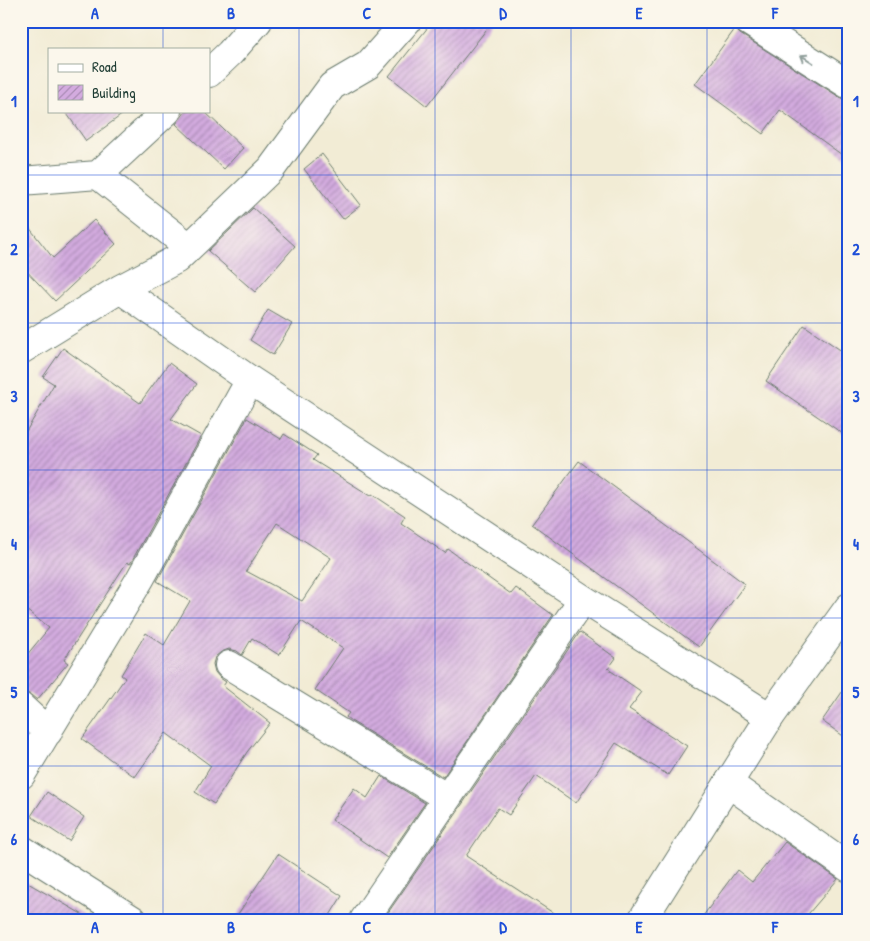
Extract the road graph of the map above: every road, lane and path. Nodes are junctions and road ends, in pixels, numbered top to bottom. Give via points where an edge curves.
1 (258, 21) edge
2 (407, 21) edge
3 (748, 21) edge
4 (210, 72) edge
5 (849, 85) edge
6 (166, 112) edge
7 (98, 175) junction
8 (21, 182) edge
9 (189, 247) junction
10 (120, 289) junction
11 (21, 350) edge
12 (250, 380) junction
13 (582, 598) junction
14 (849, 607) edge
15 (229, 665) dead end
16 (21, 707) edge
17 (770, 717) junction
18 (48, 732) junction
19 (21, 776) edge
20 (728, 783) junction
21 (447, 798) junction
22 (21, 849) edge
23 (849, 868) edge
24 (133, 920) edge
25 (364, 920) edge
26 (642, 920) edge

1 - 4 main road
2 - 9 main road via 368,64 332,86 271,169
5 -> 3 main road
6 - 7 main road
7 - 8 main road
7 - 9 main road
9 - 10 main road via 177,259
10 - 11 main road
10 - 12 main road
12 - 13 main road
12 - 18 main road via 140,579
13 - 17 main road
13 - 21 main road
14 - 17 main road
15 - 21 main road
16 - 18 main road
17 - 20 main road
18 - 19 main road
20 - 23 main road
20 - 26 main road
21 - 25 main road
22 - 24 main road

